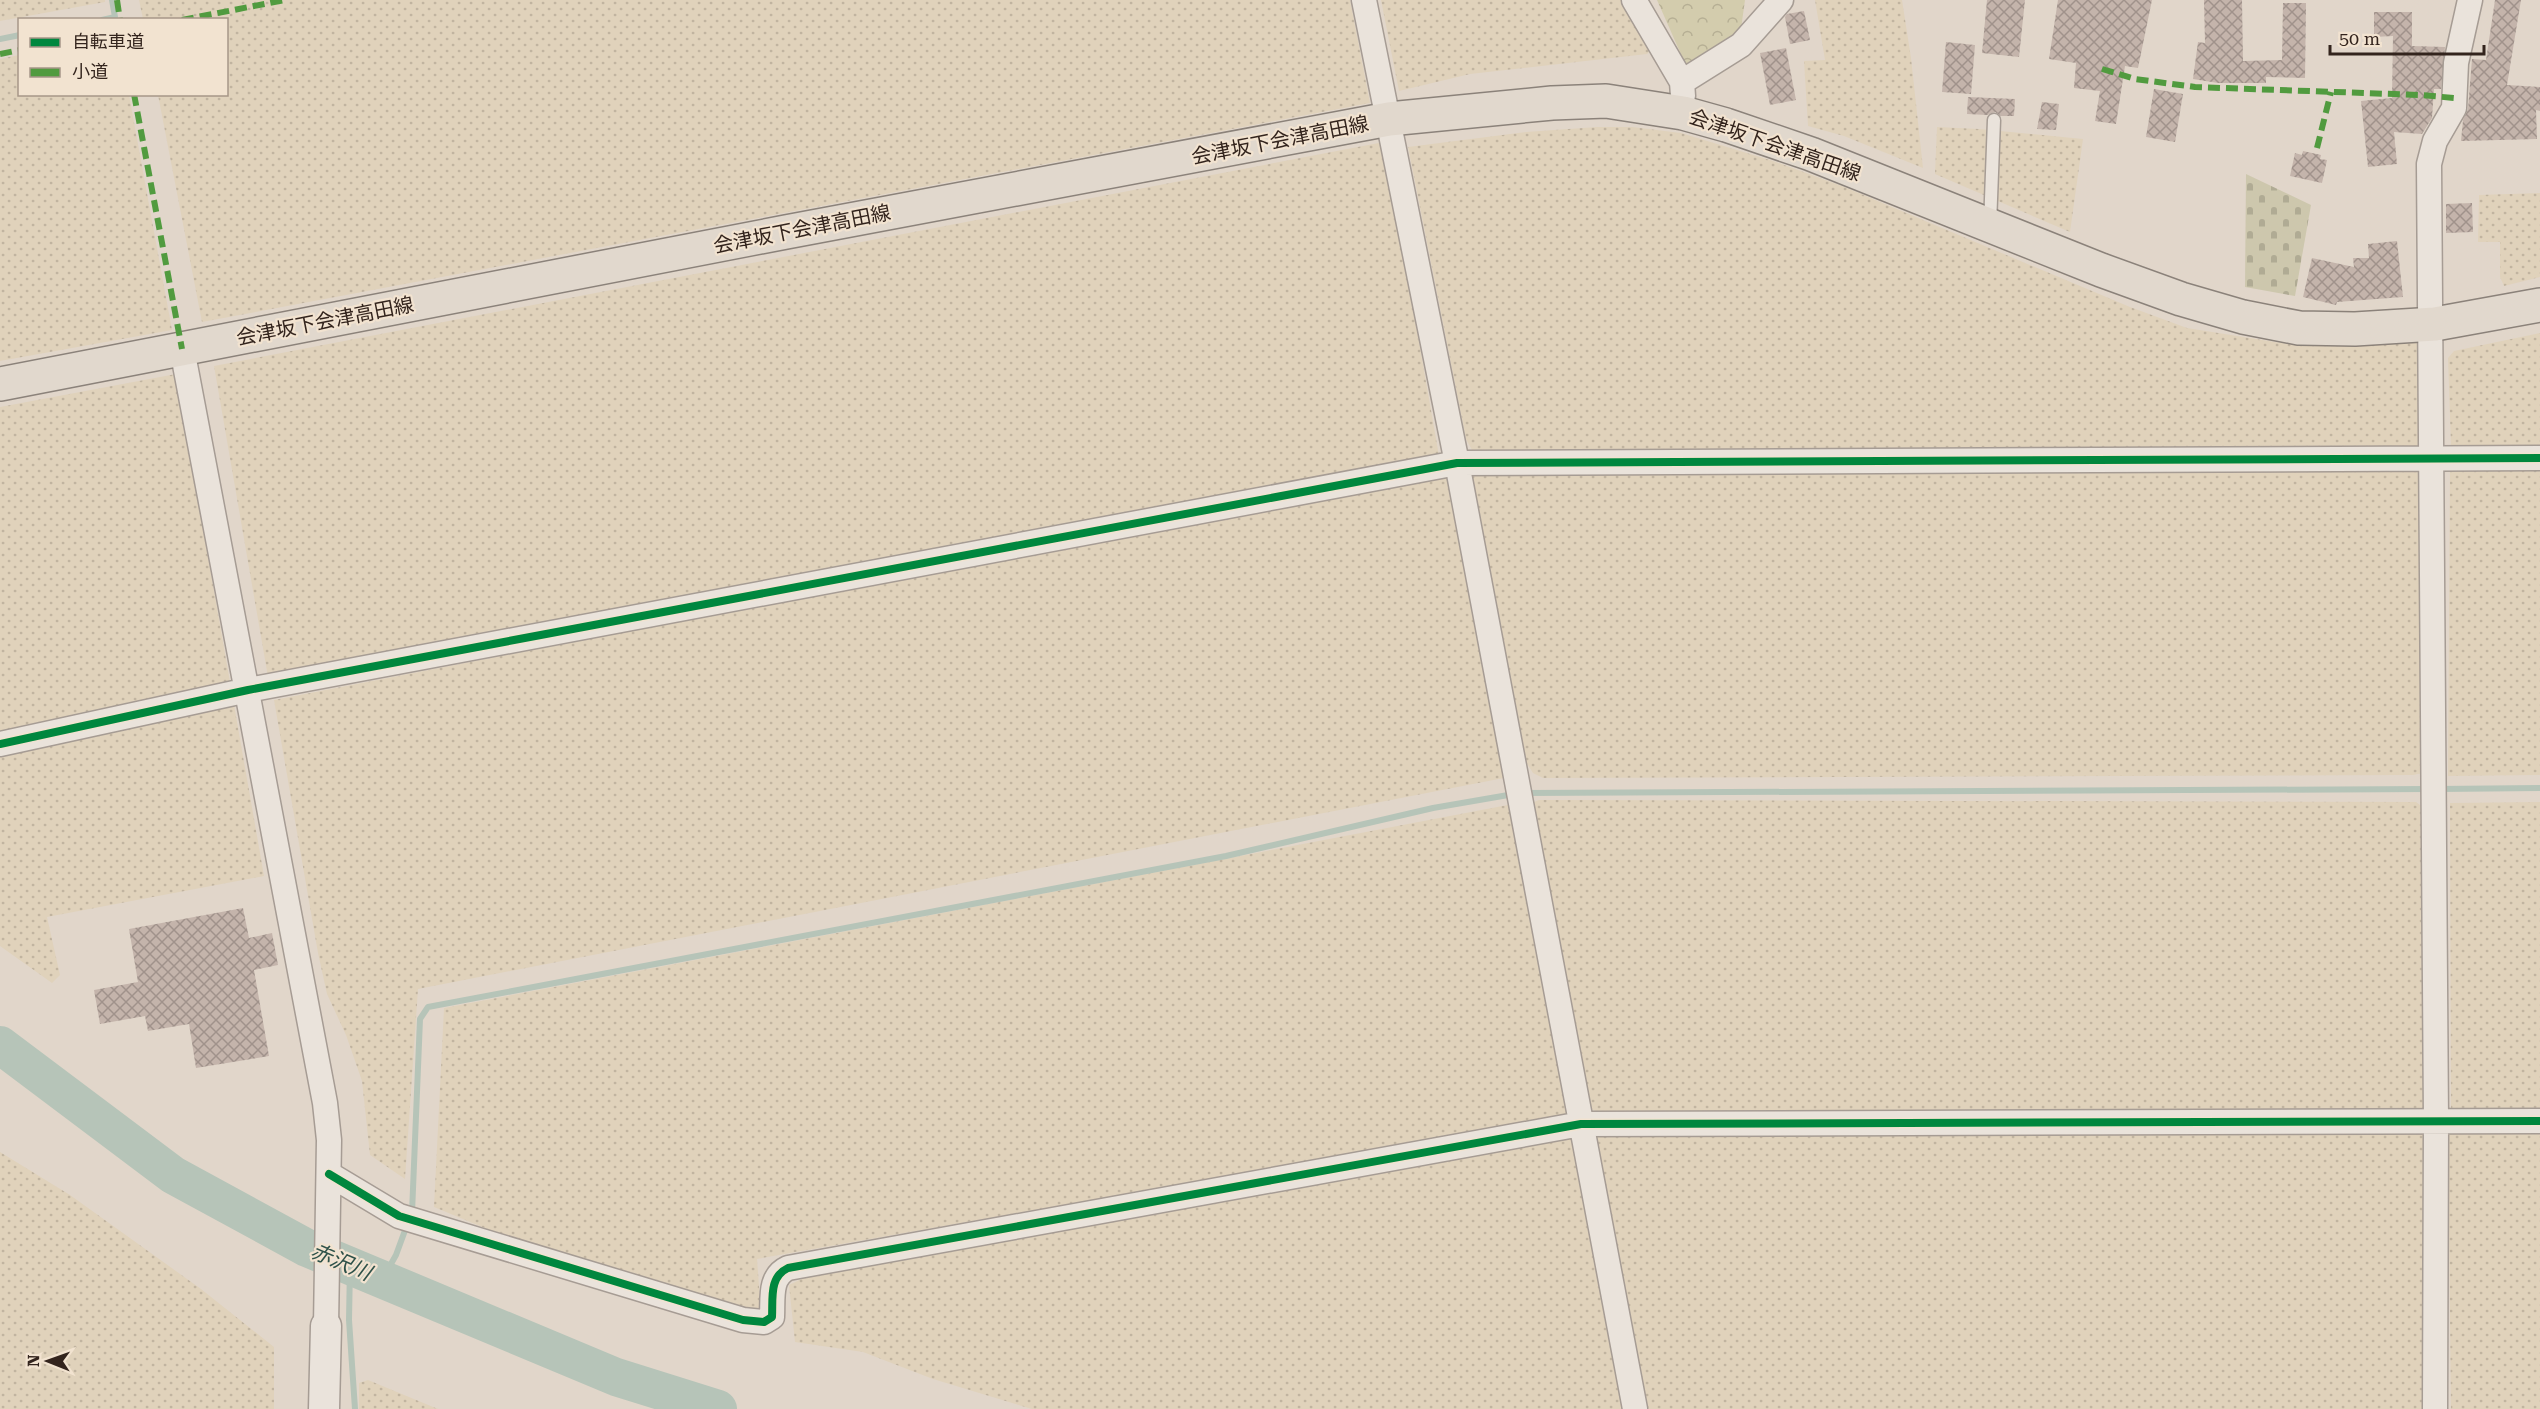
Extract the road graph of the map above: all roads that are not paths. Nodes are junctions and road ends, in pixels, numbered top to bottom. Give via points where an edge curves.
1 (1365, 0) edge
2 (1634, 0) edge
3 (1781, 0) edge
4 (2470, 0) edge
5 (1683, 98) junction
6 (1389, 119) junction
7 (1994, 120) dead end
8 (1990, 226) junction
9 (2540, 305) edge
10 (2430, 324) junction
11 (182, 349) junction
12 (0, 384) edge
13 (2432, 458) junction
14 (2540, 458) edge
15 (1457, 464) junction
16 (248, 690) junction
17 (0, 744) edge
18 (2436, 1121) junction
19 (2540, 1121) edge
20 (1581, 1124) junction
21 (329, 1177) junction
22 (326, 1326) joint
23 (324, 1409) edge
24 (1635, 1409) edge
25 (2436, 1409) edge

1 - 6 street
2 - 5 street
3 - 5 street via 1741,45
4 - 10 street via 2456,63 2454,108 2435,141 2429,164
5 - 6 main road, 会津坂下会津高田線 via 1552,103
5 - 8 main road, 会津坂下会津高田線 via 1726,125 1811,154
6 - 11 main road, 会津坂下会津高田線
6 - 15 street
7 - 8 lane
8 - 10 main road, 会津坂下会津高田線 via 2181,299 2243,317 2299,328
9 - 10 main road, 会津坂下会津高田線
10 - 13 street
11 - 12 main road, 会津坂下会津高田線
11 - 16 street
13 - 14 street
13 - 15 street
13 - 18 street
15 - 16 street
15 - 20 street
16 - 17 street
16 - 21 street via 325,1103
18 - 19 street
18 - 20 street
18 - 25 street
20 - 21 street via 788,1268 776,1280 771,1294 772,1317 764,1322 743,1320 399,1216
20 - 24 street
21 - 22 street
22 - 23 street

